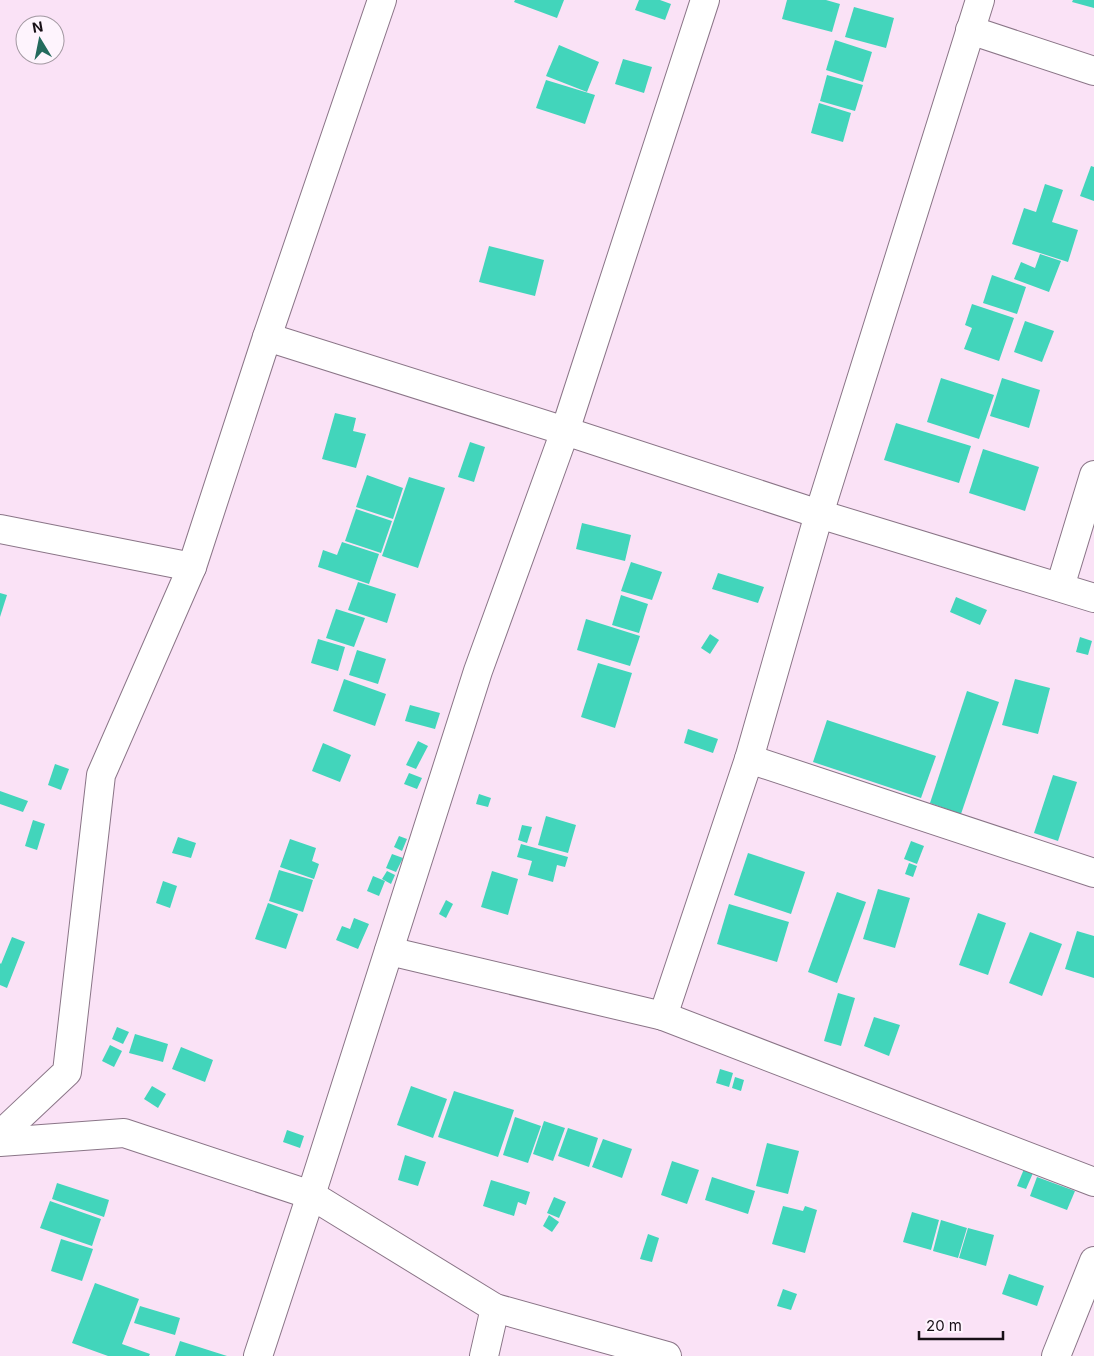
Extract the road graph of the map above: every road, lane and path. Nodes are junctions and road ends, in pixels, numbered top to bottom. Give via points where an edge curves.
1 (382, 0) edge
2 (705, 0) edge
3 (980, 0) edge
4 (970, 30) junction
5 (1094, 71) edge
6 (267, 337) junction
7 (565, 431) junction
8 (1094, 475) edge
9 (819, 514) junction
10 (0, 529) edge
11 (192, 567) junction
12 (1060, 587) junction
13 (1094, 598) edge
14 (749, 759) junction
15 (1094, 873) edge
16 (389, 951) junction
17 (663, 1016) junction
18 (0, 1135) edge
19 (0, 1142) edge
20 (1094, 1182) edge
21 (311, 1196) junction
22 (1094, 1261) edge
23 (495, 1308) junction
24 (258, 1356) edge
25 (484, 1356) edge
26 (668, 1356) edge
27 (1056, 1356) edge

1 - 6 street
2 - 7 street
3 - 4 street
4 - 5 street
4 - 9 street
6 - 7 street
6 - 11 street
7 - 9 street
7 - 16 street via 478,671
8 - 12 street
9 - 12 street
9 - 14 street
10 - 11 street
11 - 18 street via 101,775 67,1072
12 - 13 street
14 - 15 street
14 - 17 street
16 - 17 street
16 - 21 street
17 - 20 street
19 - 21 street via 124,1133
21 - 23 street
21 - 24 street
22 - 27 street
23 - 25 street
23 - 26 street

